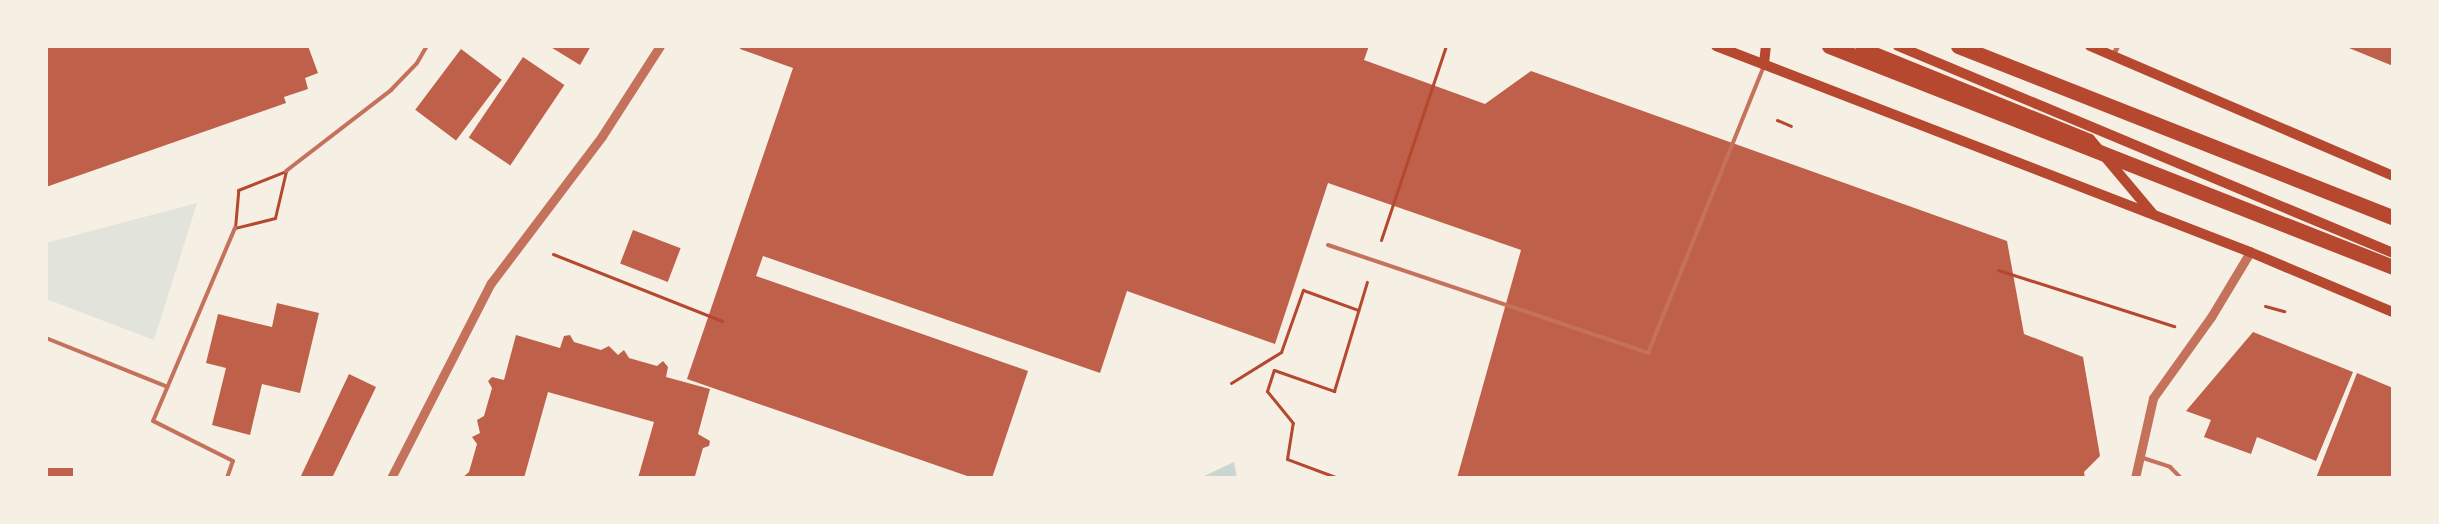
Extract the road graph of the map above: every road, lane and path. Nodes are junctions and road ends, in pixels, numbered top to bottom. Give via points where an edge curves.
1 (427, 46) edge
2 (660, 46) edge
3 (1446, 46) edge
4 (1716, 46) edge
5 (1766, 46) edge
6 (1829, 46) edge
7 (1860, 46) edge
8 (1898, 46) edge
9 (1958, 46) edge
10 (2090, 46) edge
11 (2115, 51) edge
12 (1764, 64) junction
13 (1777, 120) dead end
14 (1791, 126) dead end
15 (286, 172) junction
16 (2393, 176) edge
17 (2153, 214) junction
18 (2393, 217) edge
19 (235, 228) junction
20 (1380, 244) dead end
21 (1328, 245) dead end
22 (2250, 252) junction
23 (2393, 253) edge
24 (553, 254) dead end
25 (2393, 267) edge
26 (1998, 270) dead end
27 (1370, 273) dead end
28 (2265, 306) dead end
29 (1358, 310) junction
30 (2284, 311) dead end
31 (2393, 312) edge
32 (722, 321) dead end
33 (2174, 326) dead end
34 (46, 338) edge
35 (1231, 383) dead end
36 (168, 387) junction
37 (2140, 457) junction
38 (227, 478) edge
39 (391, 478) edge
40 (1338, 478) edge
41 (2135, 478) edge
42 (2181, 478) edge

1 - 15 lane via 417,63 391,90
2 - 39 street via 602,136 491,283
3 - 20 path
4 - 12 main road
5 - 12 main road
6 - 25 highway
7 - 17 main road via 2090,139
8 - 23 main road
9 - 18 highway
10 - 11 main road
11 - 16 main road
12 - 17 main road
12 - 21 lane via 1648,354
13 - 14 path
15 - 19 path via 275,218
15 - 19 path via 238,190
17 - 22 main road
19 - 36 lane
22 - 31 main road
22 - 37 street via 2211,317 2153,398
24 - 32 path
26 - 33 path
27 - 29 path
28 - 30 path
29 - 35 path via 1303,290 1281,352
29 - 40 path via 1334,390 1274,370 1267,391 1293,423 1287,459
34 - 36 lane
36 - 38 lane via 154,421 233,461
37 - 41 street
37 - 42 lane via 2170,467

